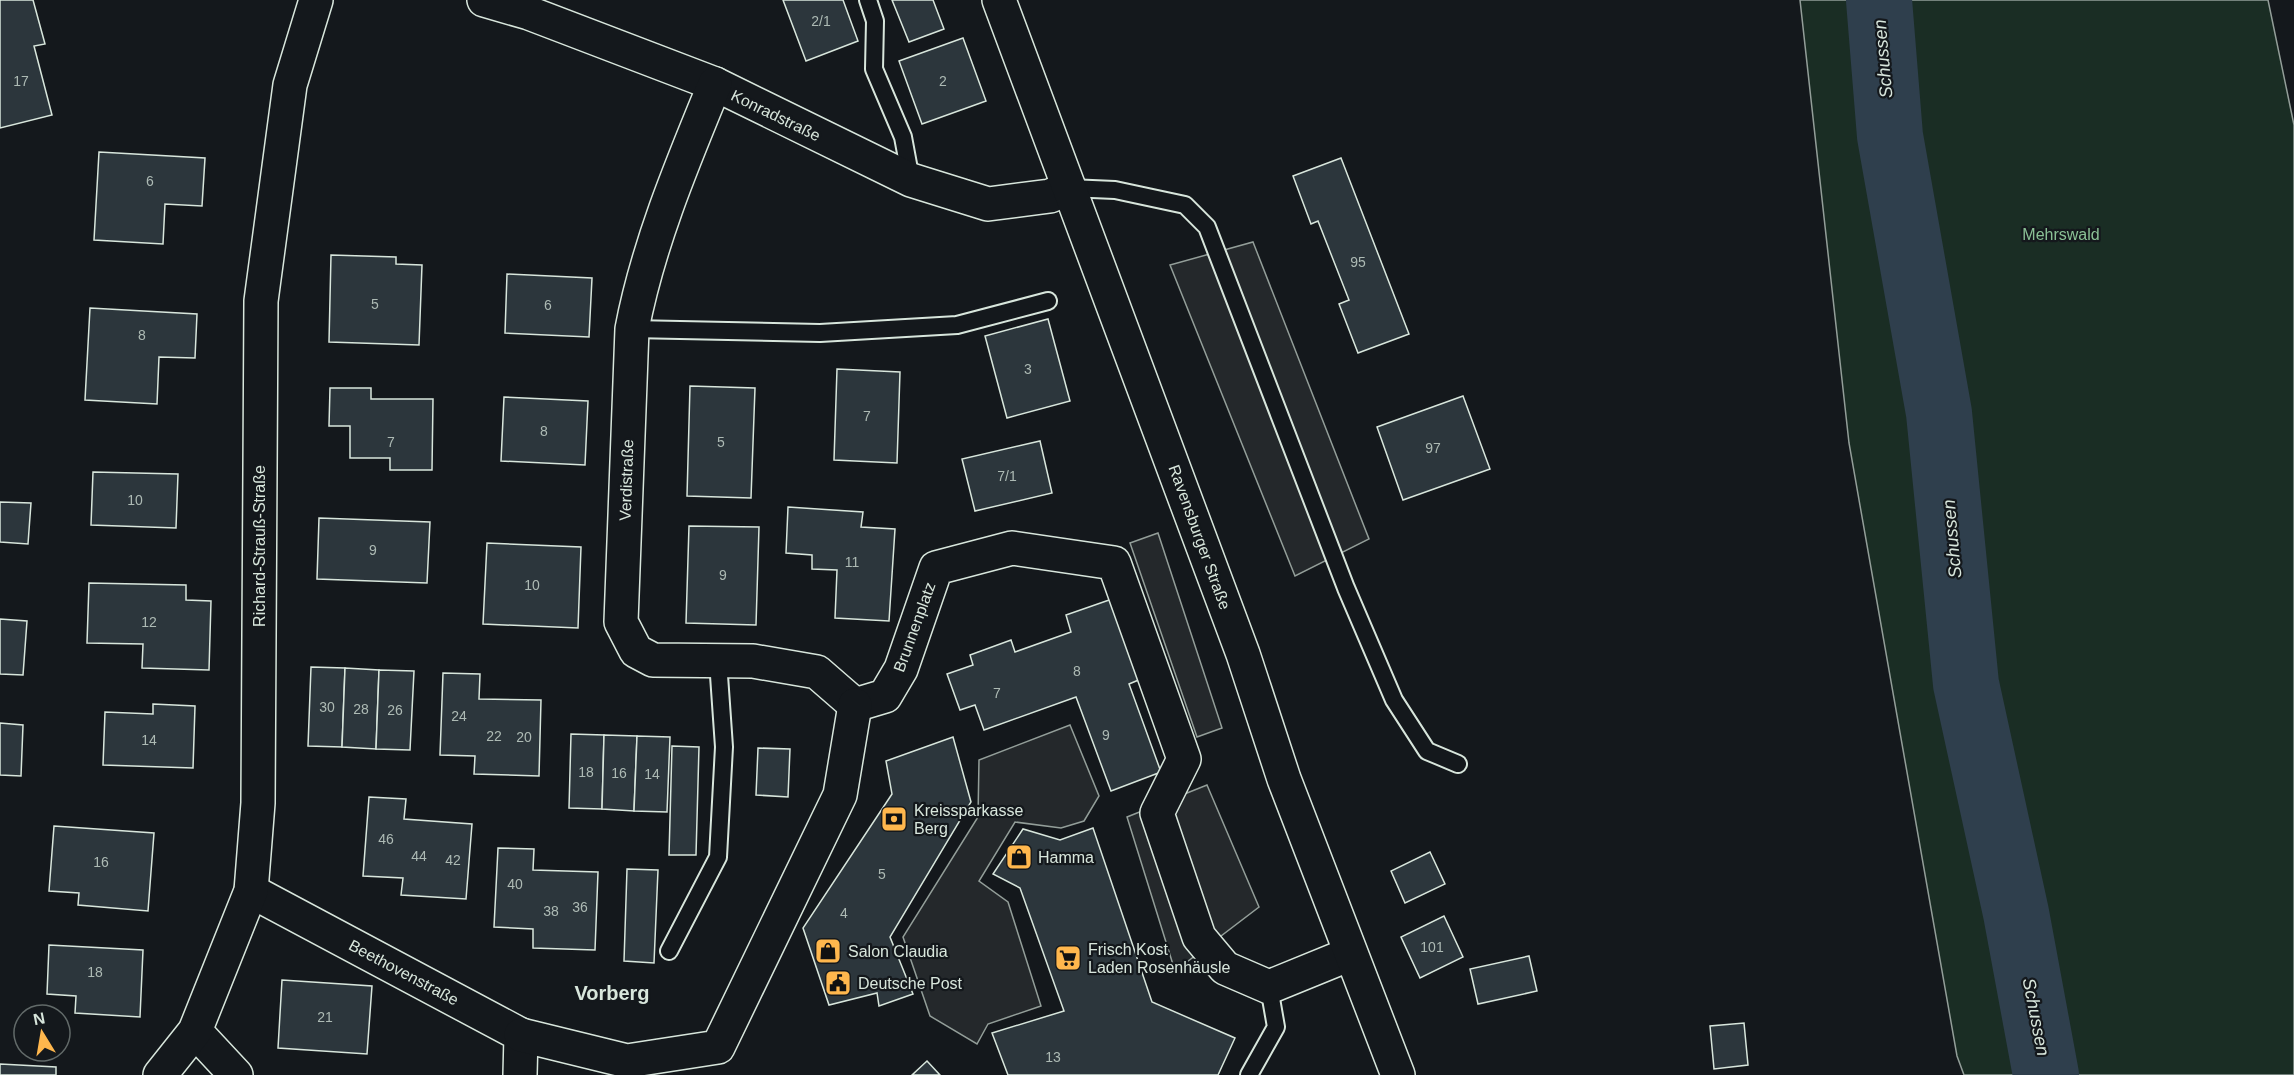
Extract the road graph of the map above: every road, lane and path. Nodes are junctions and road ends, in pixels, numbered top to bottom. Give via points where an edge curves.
1 (316, 0) edge
2 (484, 0) edge
3 (868, 0) edge
4 (999, 0) edge
5 (532, 6) edge
6 (715, 84) junction
7 (911, 180) junction
8 (1069, 188) junction
9 (1048, 301) dead end
10 (632, 329) junction
11 (718, 661) junction
12 (855, 705) junction
13 (1458, 764) dead end
14 (251, 891) junction
15 (669, 951) dead end
16 (1350, 954) junction
17 (1269, 987) junction
18 (195, 1031) junction
19 (521, 1035) junction
20 (633, 1068) edge
21 (160, 1075) edge
22 (236, 1075) edge
23 (520, 1075) edge
24 (1249, 1075) edge
25 (1398, 1075) edge

1 - 14 street, Richard-Strauß-Straße via 290,85 261,301 258,803
2 - 5 street, Konradstraße
3 - 7 lane via 875,21 874,69 903,137
4 - 8 street, Ravensburger Straße
5 - 6 street, Konradstraße
6 - 7 street, Konradstraße
6 - 10 street, Verdistraße via 676,178
7 - 8 street, Konradstraße via 988,204 1050,196
8 - 13 lane via 1114,190 1185,205 1207,227 1346,588 1394,700 1427,751
8 - 16 street, Ravensburger Straße
9 - 10 lane via 957,325 820,333
10 - 11 street, Verdistraße via 621,622 636,651 653,660
11 - 12 street, Verdistraße via 753,661 817,672
11 - 15 lane via 724,747 718,857
12 - 17 street, Brunnenplatz via 885,696 900,669 936,568 1012,548 1114,563 1184,759 1157,813 1199,937 1225,968
12 - 20 street via 840,795 718,1047
14 - 18 street, Richard-Strauß-Straße
14 - 19 street, Beethovenstraße
16 - 17 street
16 - 25 street, Ravensburger Straße
17 - 24 lane via 1276,1027
18 - 21 street, Richard-Strauß-Straße
18 - 22 street
19 - 20 street
19 - 23 street

